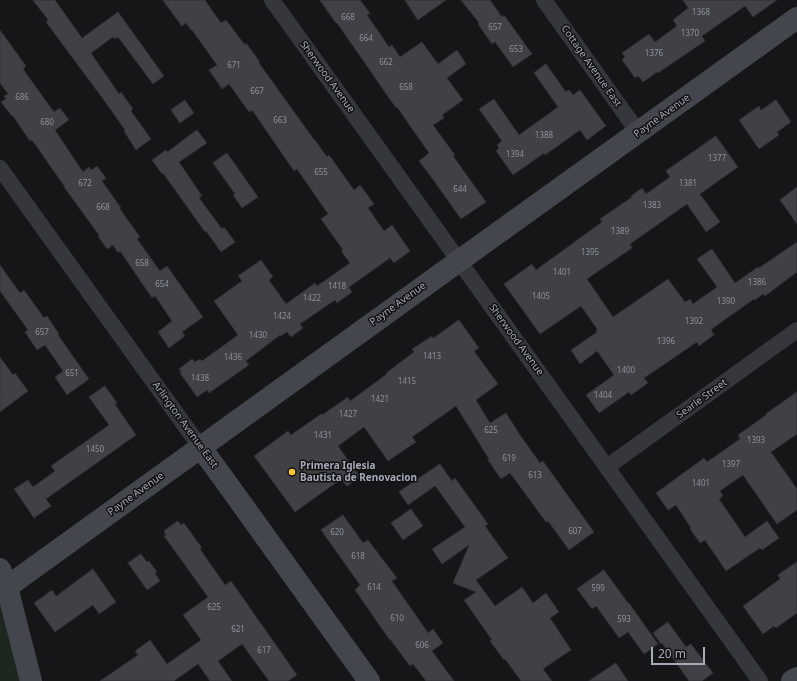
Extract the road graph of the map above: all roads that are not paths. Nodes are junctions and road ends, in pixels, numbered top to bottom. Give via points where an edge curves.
1 (272, 0) edge
2 (544, 0) edge
3 (797, 18) edge
4 (638, 132) junction
5 (0, 168) edge
6 (459, 261) junction
7 (797, 330) edge
8 (200, 448) junction
9 (607, 467) junction
10 (2, 582) edge
11 (797, 678) edge
12 (30, 681) edge
13 (369, 681) edge
14 (760, 681) edge
15 (792, 681) edge

1 - 6 street, Sherwood Avenue
2 - 4 street, Cottage Avenue East
3 - 4 street, Payne Avenue
4 - 6 street, Payne Avenue
5 - 8 street, Arlington Avenue East
6 - 8 street, Payne Avenue
6 - 9 street, Sherwood Avenue
7 - 9 street, Searle Street
8 - 10 street, Payne Avenue
8 - 13 street, Arlington Avenue East
9 - 14 street, Sherwood Avenue
10 - 12 street
11 - 15 street

